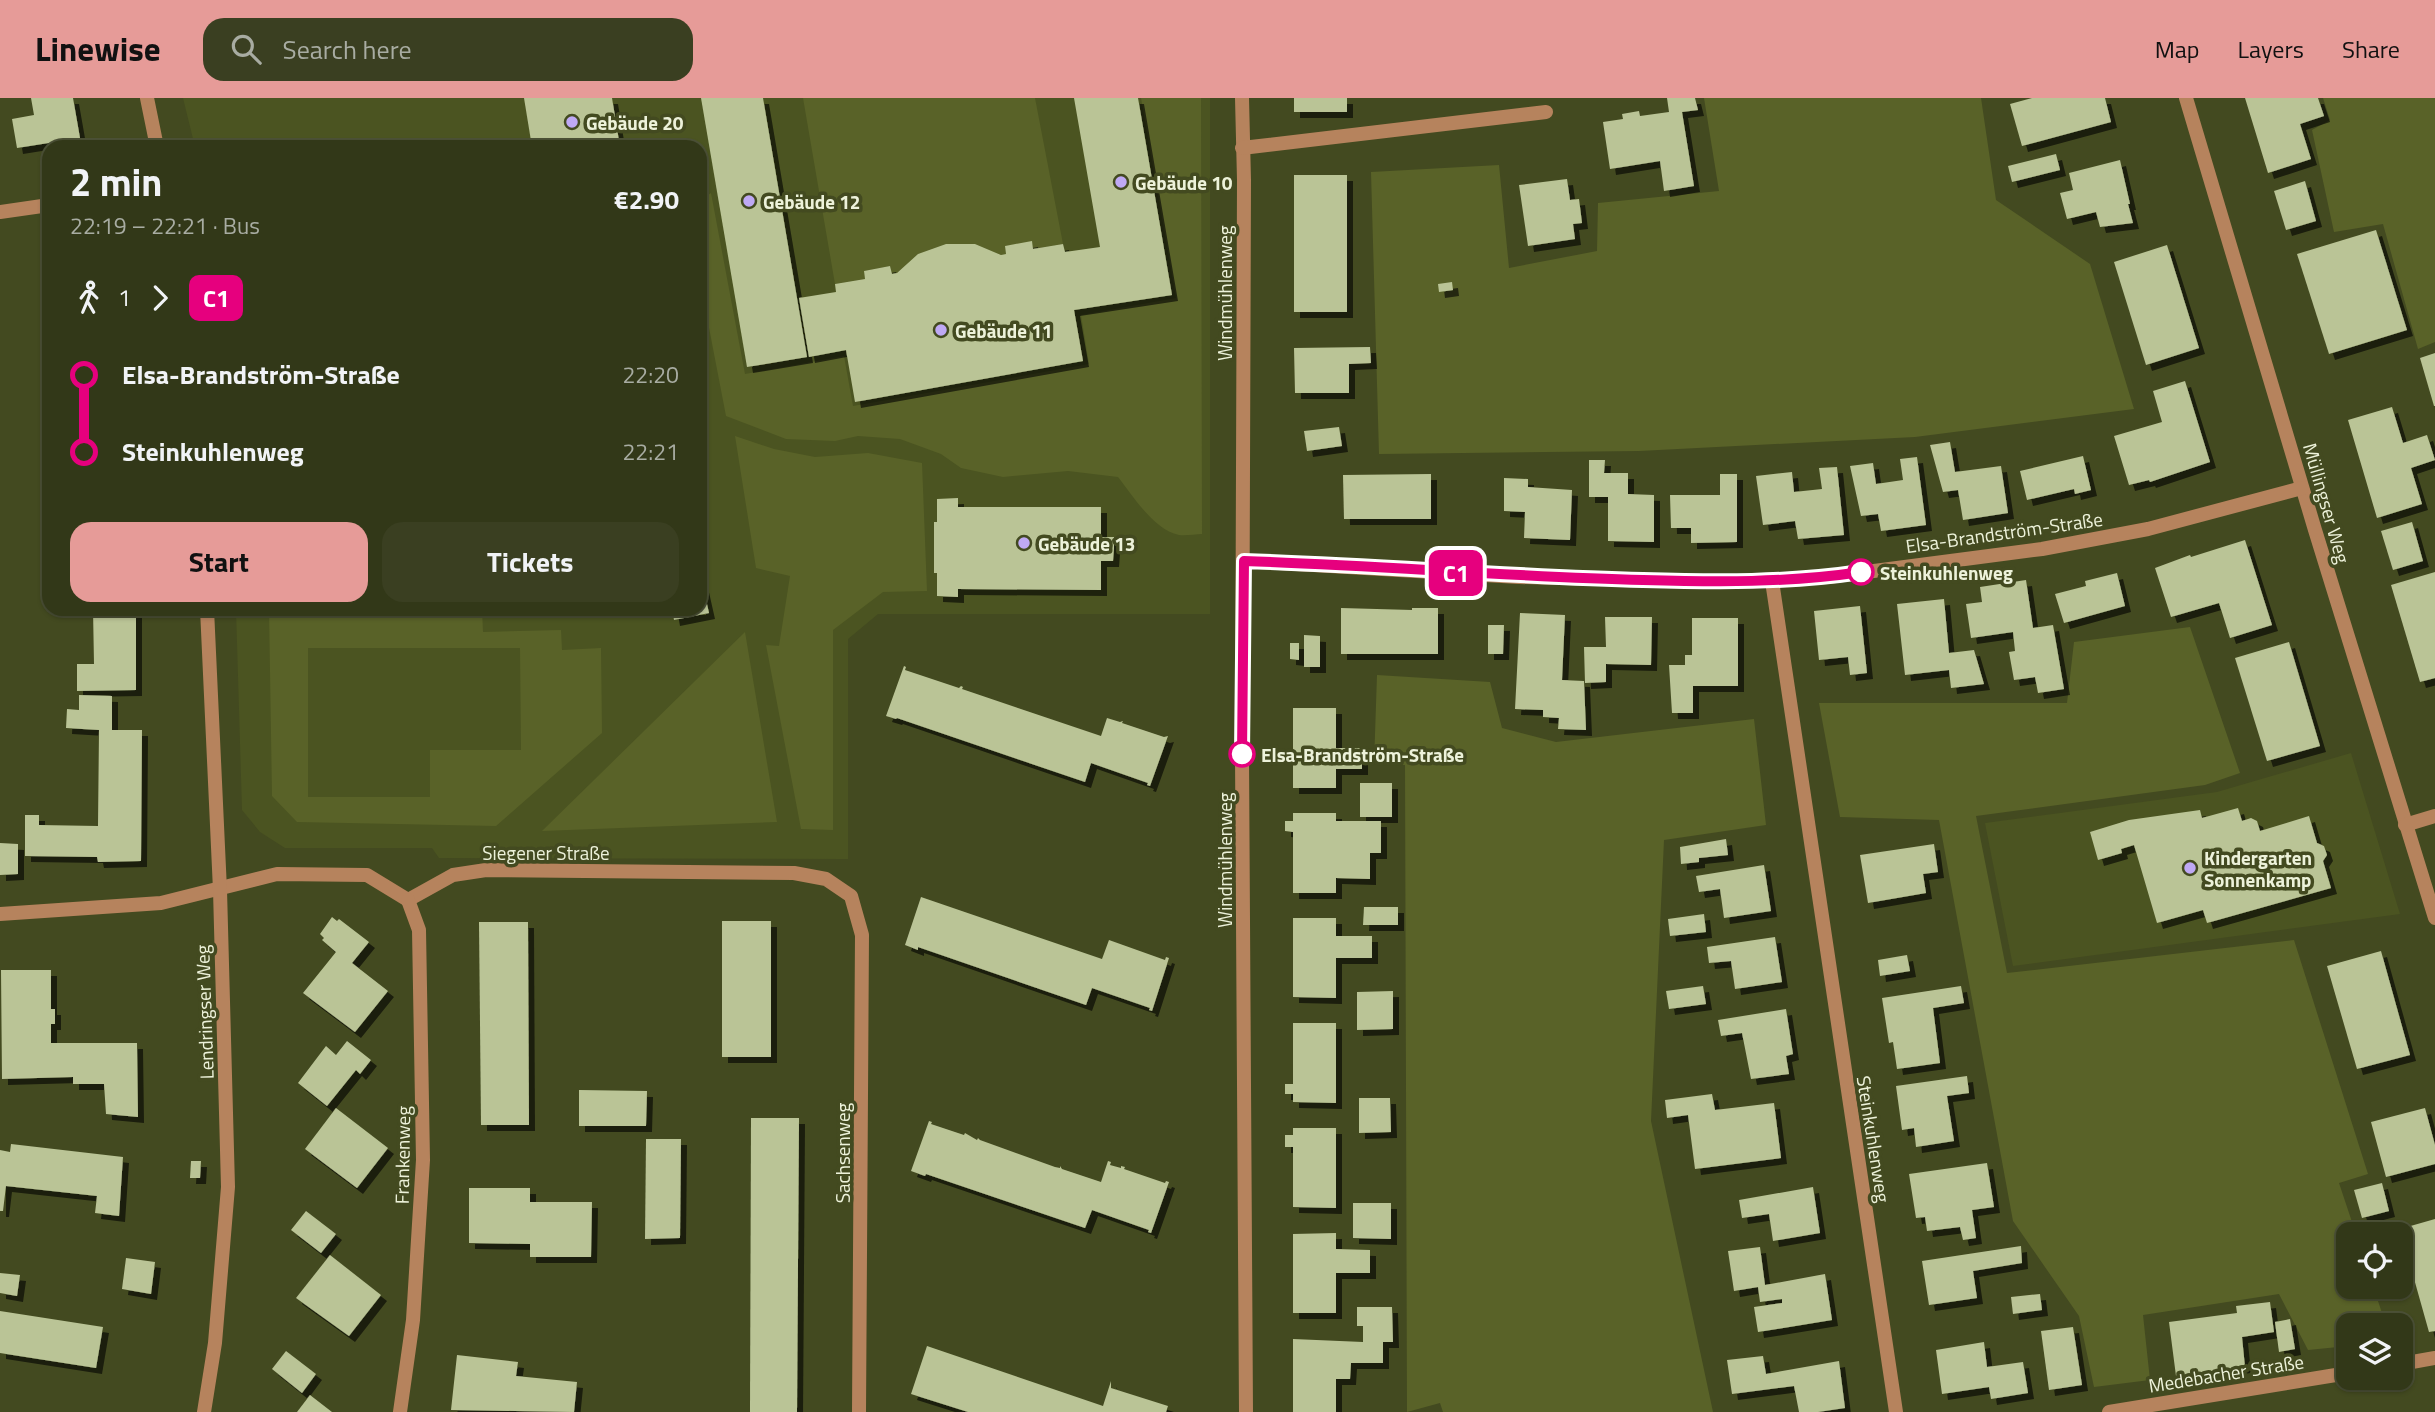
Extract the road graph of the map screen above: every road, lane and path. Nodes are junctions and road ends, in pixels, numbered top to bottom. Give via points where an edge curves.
1 (147, 98) edge
2 (1242, 98) edge
3 (2186, 98) edge
4 (1546, 112) dead end
5 (156, 140) edge
6 (1242, 148) junction
7 (42, 206) edge
8 (0, 212) edge
9 (2302, 488) junction
10 (1244, 561) junction
11 (1772, 581) junction
12 (207, 616) edge
13 (2435, 816) edge
14 (2405, 825) junction
15 (220, 890) junction
16 (851, 896) joint
17 (408, 900) junction
18 (0, 914) edge
19 (2435, 918) edge
20 (2435, 1359) edge
21 (2413, 1362) edge
22 (2336, 1375) edge
23 (204, 1412) edge
24 (400, 1412) edge
25 (859, 1412) edge
26 (1246, 1412) edge
27 (1896, 1412) edge
28 (2109, 1412) edge

1 - 5 street
2 - 6 street, Windmühlenweg
3 - 9 street, Müllingser Weg
4 - 6 street
6 - 10 street, Windmühlenweg
7 - 8 street
9 - 11 street, Elsa-Brandström-Straße via 2148,529 2042,549
9 - 14 street, Müllingser Weg
10 - 11 street, Elsa-Brandström-Straße via 1519,577
10 - 26 street, Windmühlenweg
11 - 27 street, Steinkuhlenweg
12 - 15 street, Lendringser Weg
13 - 14 street
14 - 19 street, Müllingser Weg
15 - 17 street via 277,874 368,875
15 - 18 street via 161,903
15 - 23 street, Lendringser Weg via 228,1187 215,1343
16 - 17 street, Siegener Straße via 825,879 794,873 486,870 453,875
16 - 25 street, Sachsenweg via 862,935
17 - 24 street, Frankenweg via 419,930 423,1160 413,1320
20 - 21 street
22 - 28 street, Medebacher Straße

